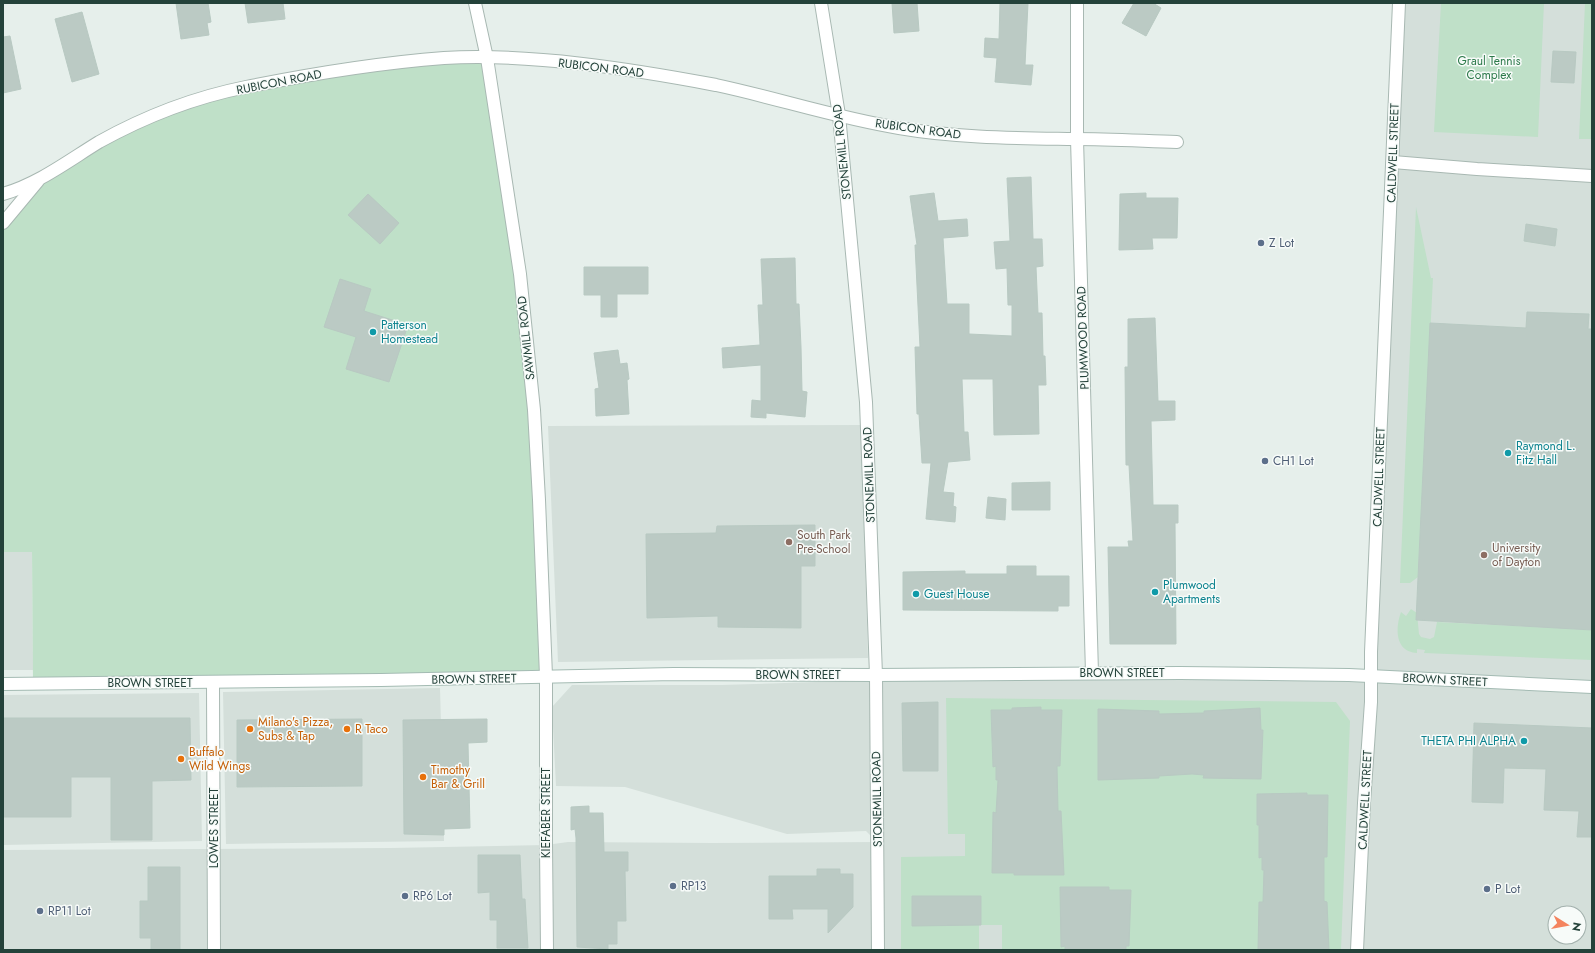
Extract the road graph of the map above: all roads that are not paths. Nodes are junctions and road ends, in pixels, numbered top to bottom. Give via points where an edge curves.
1 (475, 3) edge
2 (821, 3) edge
3 (1077, 3) edge
4 (1399, 3) edge
5 (487, 58) junction
6 (839, 115) junction
7 (1078, 139) junction
8 (1177, 142) dead end
9 (1392, 162) junction
10 (1592, 176) edge
11 (40, 178) junction
12 (3, 194) edge
13 (3, 223) edge
14 (1092, 673) junction
15 (876, 675) junction
16 (546, 676) junction
17 (1371, 676) junction
18 (213, 683) junction
19 (3, 684) edge
20 (1592, 687) edge
21 (214, 950) edge
22 (547, 950) edge
23 (878, 950) edge
24 (1358, 950) edge

1 - 5 street, SAWMILL ROAD
2 - 6 street, STONEMILL ROAD
3 - 7 street, PLUMWOOD ROAD
4 - 9 street, CALDWELL STREET
5 - 6 street, RUBICON ROAD via 549,61 636,71 718,86
5 - 11 street, RUBICON ROAD via 445,58 332,71 243,87 181,105 148,118 102,140
5 - 16 street, SAWMILL ROAD via 520,274 534,410
6 - 7 street, RUBICON ROAD via 899,128 967,136
6 - 15 street, STONEMILL ROAD via 866,402
7 - 8 street, RUBICON ROAD
7 - 14 street, PLUMWOOD ROAD
9 - 10 street
9 - 17 street, CALDWELL STREET
11 - 12 street, RUBICON ROAD
11 - 13 street, RUBICON ROAD
14 - 15 street, BROWN STREET
14 - 17 street, BROWN STREET
15 - 16 street, BROWN STREET
15 - 23 street, STONEMILL ROAD
16 - 18 street, BROWN STREET via 500,679
16 - 22 street, KIEFABER STREET
17 - 20 street, BROWN STREET
17 - 24 street, CALDWELL STREET
18 - 19 street, BROWN STREET
18 - 21 street, LOWES STREET

